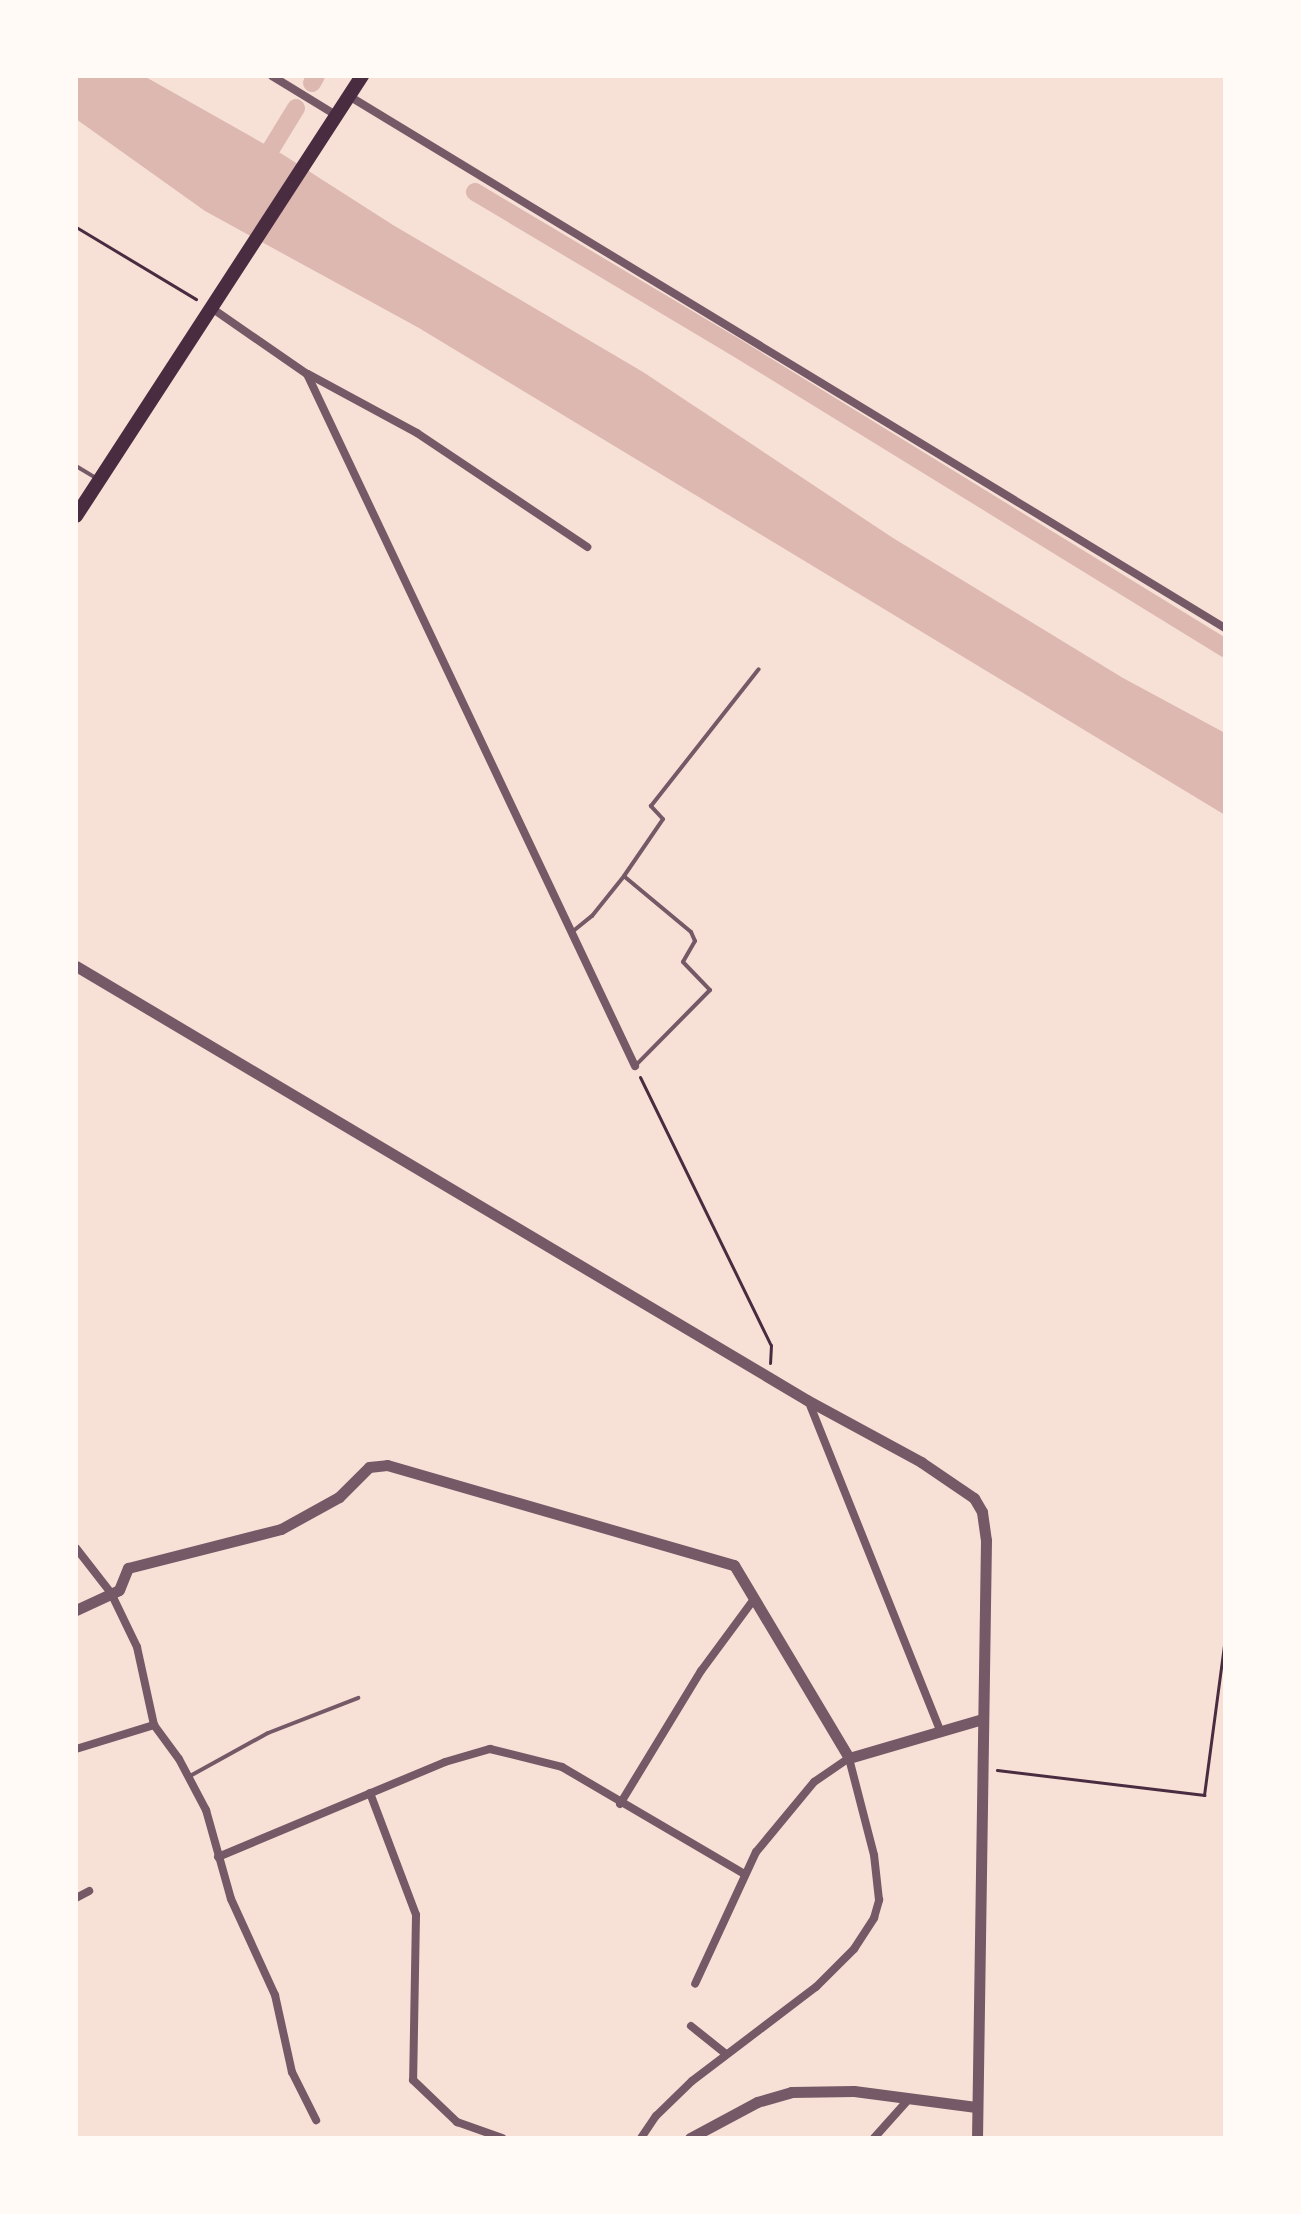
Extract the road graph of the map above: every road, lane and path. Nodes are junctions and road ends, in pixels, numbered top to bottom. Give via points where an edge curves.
1 (272, 76) edge
2 (362, 76) edge
3 (349, 96) junction
4 (336, 115) junction
5 (76, 227) edge
6 (213, 309) junction
7 (307, 374) junction
8 (76, 466) edge
9 (100, 480) junction
10 (76, 516) edge
11 (587, 547) dead end
12 (1225, 628) edge
13 (759, 669) dead end
14 (624, 876) junction
15 (571, 934) junction
16 (76, 966) edge
17 (635, 1066) junction
18 (770, 1377) junction
19 (807, 1400) junction
20 (76, 1548) edge
21 (111, 1593) junction
22 (754, 1599) junction
23 (76, 1610) edge
24 (1225, 1637) edge
25 (358, 1698) dead end
26 (982, 1719) junction
27 (154, 1725) junction
28 (941, 1732) junction
29 (76, 1749) edge
30 (849, 1758) junction
31 (984, 1769) junction
32 (188, 1777) junction
33 (370, 1793) junction
34 (620, 1804) junction
35 (218, 1857) junction
36 (743, 1873) junction
37 (89, 1891) dead end
38 (76, 1898) edge
39 (695, 1984) dead end
40 (691, 2026) dead end
41 (726, 2054) junction
42 (908, 2100) junction
43 (976, 2107) junction
44 (316, 2120) dead end
45 (502, 2138) edge
46 (641, 2138) edge
47 (690, 2138) edge
48 (874, 2138) edge
49 (977, 2138) edge

1 - 4 street
2 - 3 main road
3 - 4 main road
3 - 12 street
4 - 6 main road
5 - 6 path
6 - 7 street
6 - 9 main road
7 - 11 street via 417,433
7 - 15 street
8 - 9 lane
9 - 10 main road
13 - 14 lane via 651,806 663,819
14 - 15 lane
14 - 17 lane via 695,937 683,962 710,990
15 - 17 street
16 - 18 street
17 - 18 path via 771,1345
18 - 19 street
19 - 26 street via 955,1483 978,1503 986,1540
19 - 28 street
20 - 21 street
21 - 22 street via 119,1590 128,1568 281,1529 339,1497 369,1467 387,1465 734,1565
21 - 23 street
21 - 27 street via 137,1647
22 - 30 street
22 - 34 street via 701,1671
24 - 31 path via 1204,1795
25 - 32 lane via 268,1733
26 - 28 street
26 - 31 street
27 - 29 street
27 - 32 street
28 - 30 street
30 - 36 street via 814,1782
30 - 41 street via 876,1869 879,1900 874,1918 854,1949 816,1987
31 - 43 street
32 - 35 street via 206,1810
33 - 34 street via 490,1749 562,1767
33 - 35 street
33 - 45 street via 416,1915 413,2080 457,2122
34 - 36 street
35 - 44 street via 231,1899 275,1995 292,2072
36 - 39 street
37 - 38 street
40 - 41 street
41 - 46 street via 683,2089
42 - 43 street
42 - 47 street via 854,2091 791,2092 757,2102
42 - 48 street
43 - 49 street

